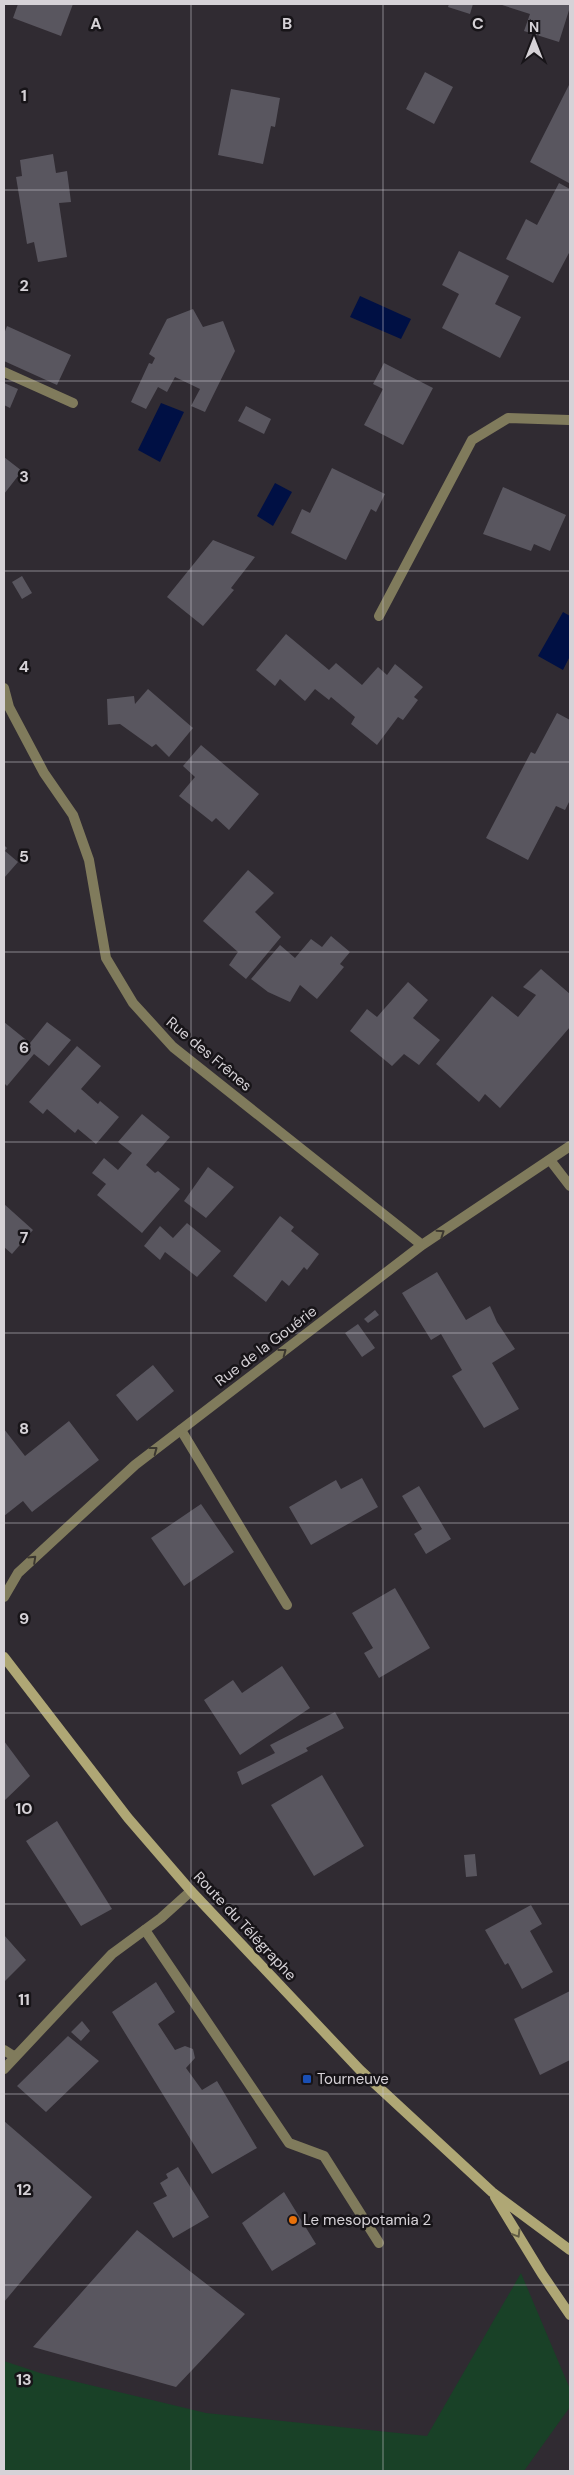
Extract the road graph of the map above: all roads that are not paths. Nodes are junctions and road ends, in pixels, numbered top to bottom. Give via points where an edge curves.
1 (4, 372) edge
2 (72, 403) dead end
3 (570, 419) edge
4 (379, 616) dead end
5 (4, 688) edge
6 (570, 1146) edge
7 (550, 1160) junction
8 (570, 1186) edge
9 (422, 1245) junction
10 (181, 1430) junction
11 (4, 1597) edge
12 (287, 1605) dead end
13 (4, 1656) edge
14 (191, 1891) junction
15 (145, 1930) junction
16 (4, 2050) edge
17 (15, 2057) junction
18 (4, 2069) edge
19 (492, 2192) junction
20 (378, 2243) dead end
21 (570, 2250) edge
22 (570, 2315) edge

1 - 2 street
3 - 4 street via 508,418 472,440
5 - 9 street, Rue des Frênes via 9,707 44,773 73,815 89,860 106,958 132,1003 173,1047
6 - 7 street, Rue de la Gouérie
7 - 8 street
9 -> 7 street, Rue de la Gouérie
10 -> 9 street, Rue de la Gouérie
11 -> 10 street, Rue de la Gouérie via 18,1573 134,1465
10 - 12 street
13 - 14 main road, Route du Télégraphe via 128,1818
14 - 15 street
14 - 19 main road, Route du Télégraphe via 360,2070
15 - 17 street via 112,1954
15 - 20 street via 289,2143 324,2156
16 - 17 street
17 - 18 street
19 - 21 main road, Route du Télégraphe
19 -> 22 main road, Route du Télégraphe

